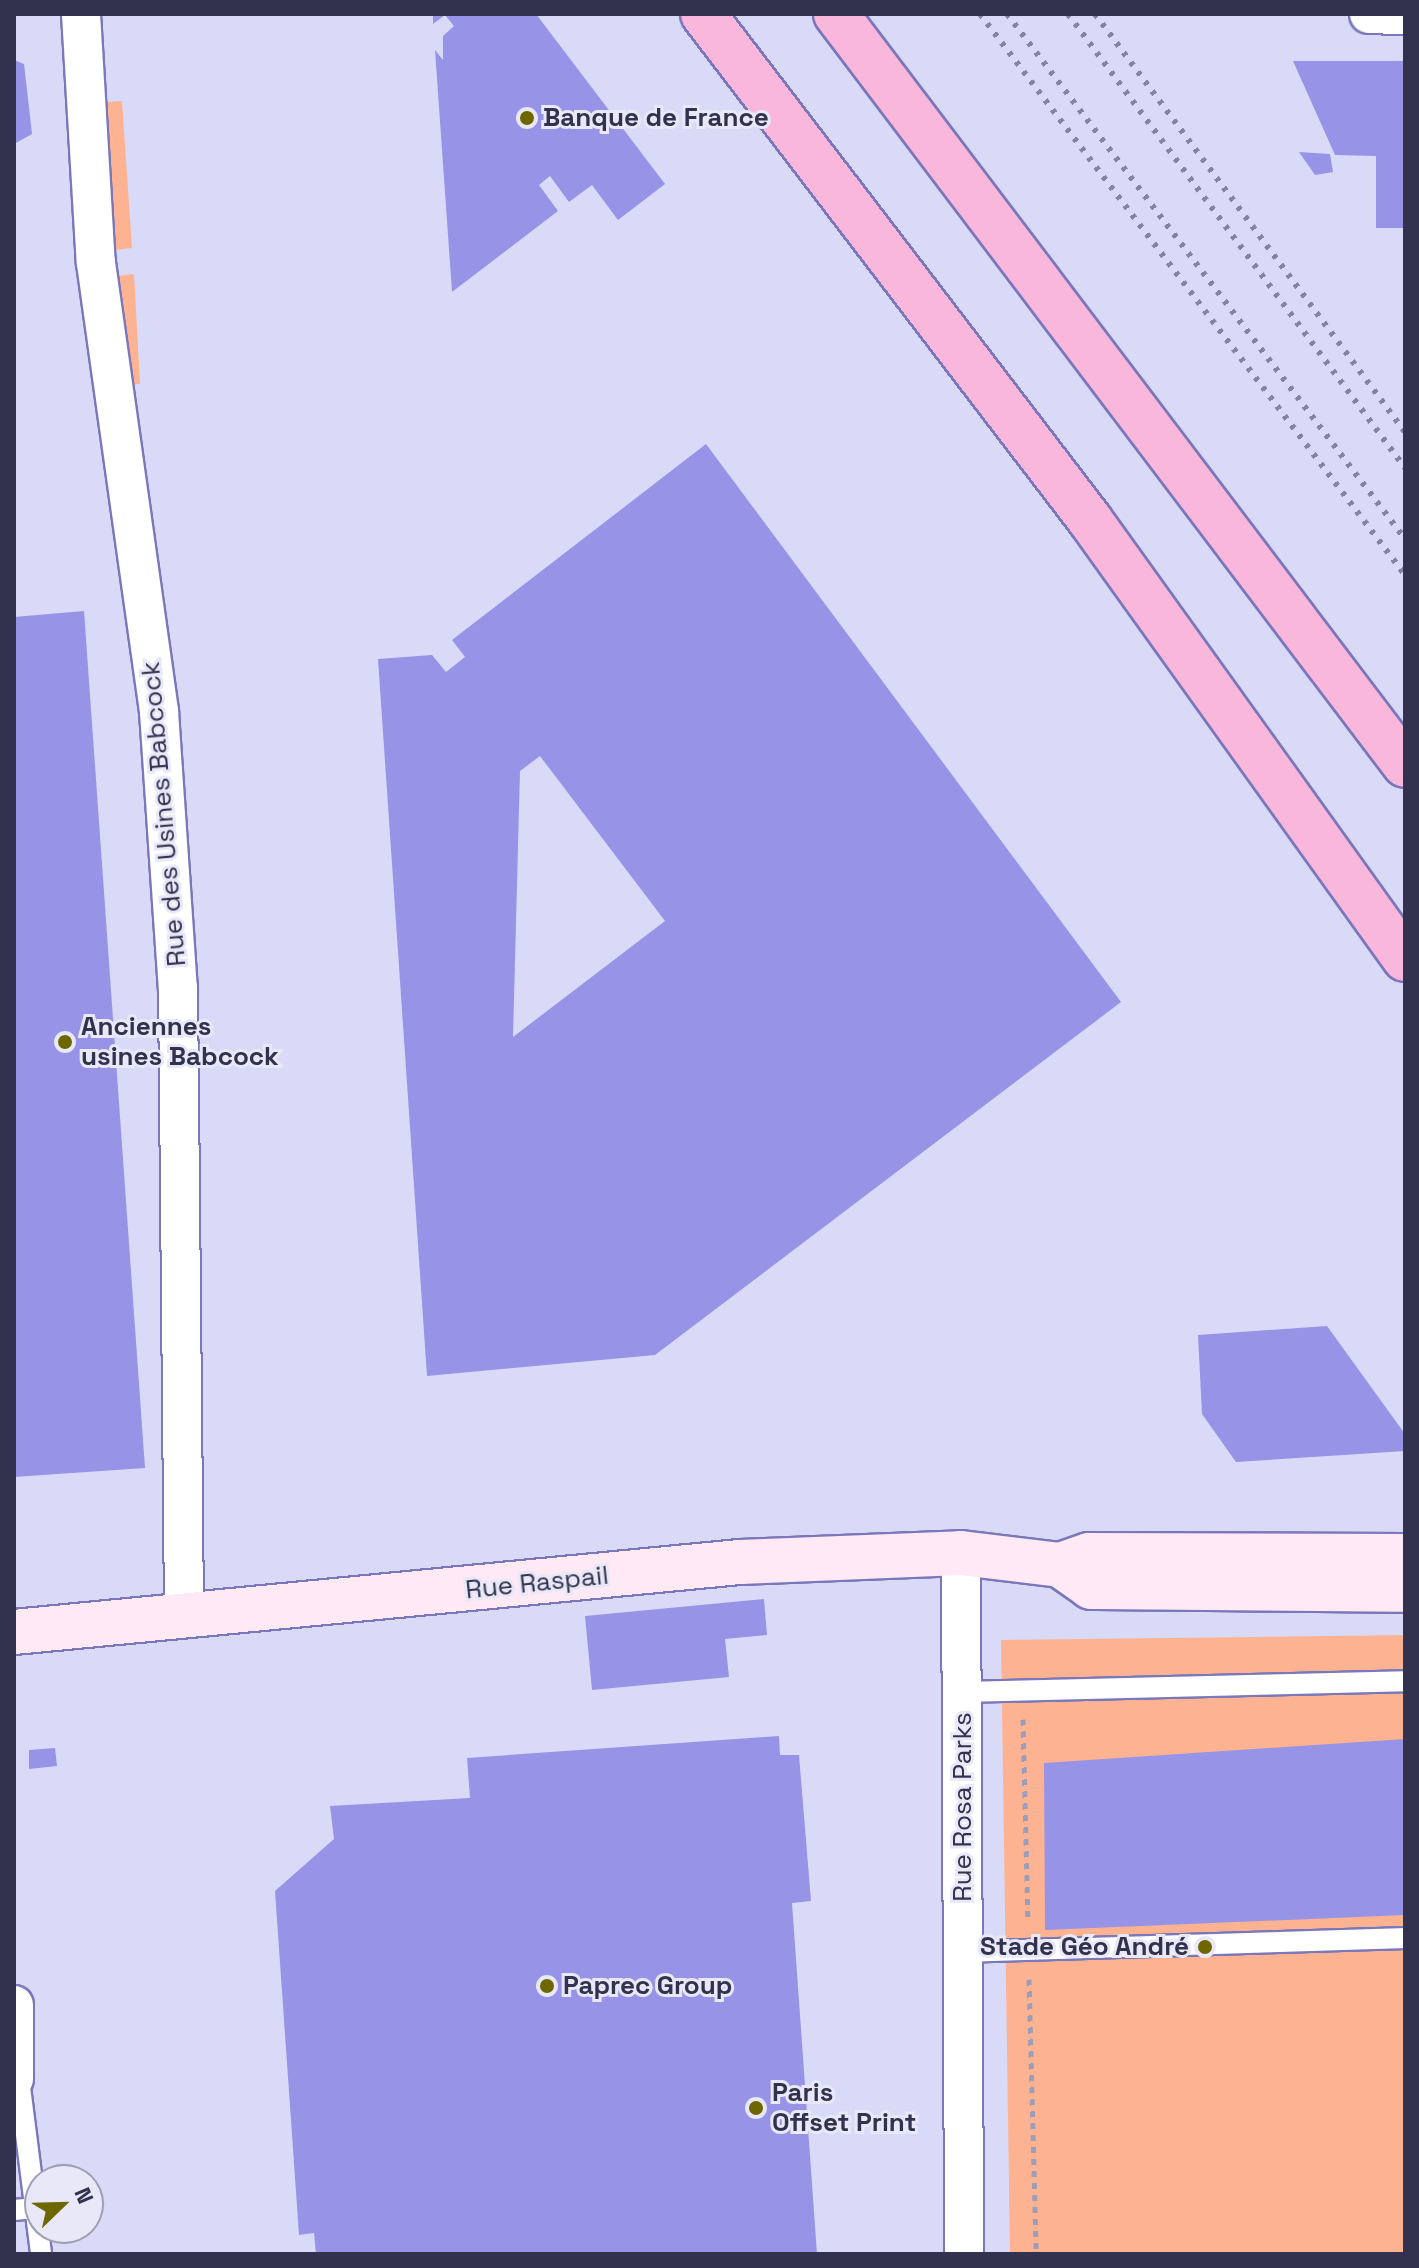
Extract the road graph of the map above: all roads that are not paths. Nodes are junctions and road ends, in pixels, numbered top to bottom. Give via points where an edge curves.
1 (81, 14) edge
2 (703, 14) edge
3 (836, 14) edge
4 (1369, 14) edge
5 (1405, 15) edge
6 (1405, 765) edge
7 (1405, 959) edge
8 (961, 1553) junction
9 (1405, 1556) edge
10 (1060, 1565) junction
11 (1405, 1590) edge
12 (184, 1618) junction
13 (14, 1632) edge
14 (1405, 1681) edge
15 (962, 1692) junction
16 (1405, 1938) edge
17 (963, 1952) junction
18 (14, 2005) edge
19 (16, 2079) edge
20 (29, 2164) edge
21 (964, 2254) edge

1 - 12 street, Rue des Usines Babcock via 96,263 159,712 178,988
2 - 7 highway via 1090,520
3 - 6 highway
4 - 5 street
8 - 10 street, Rue Raspail
8 - 12 street, Rue Raspail via 740,1562
8 - 15 street, Rue Rosa Parks
9 - 10 street via 1089,1555
10 - 11 street via 1091,1587
12 - 13 street, Rue Raspail
14 - 15 lane
15 - 17 street, Rue Rosa Parks
16 - 17 lane
17 - 21 street, Rue Rosa Parks
18 - 19 street
19 - 20 lane

